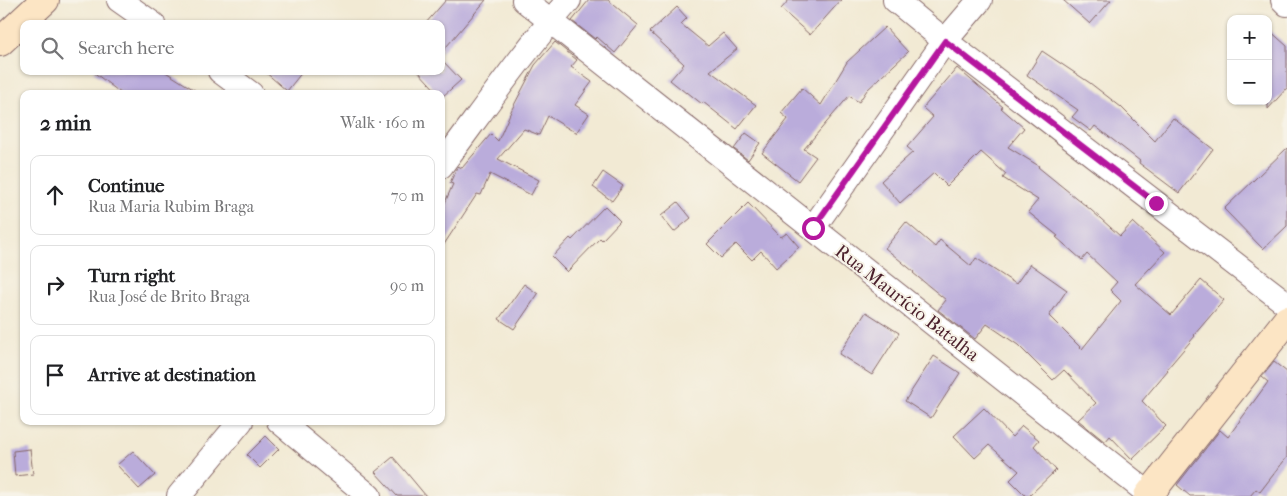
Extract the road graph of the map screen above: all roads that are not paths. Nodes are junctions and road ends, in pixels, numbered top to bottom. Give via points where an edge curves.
1 (45, 0) edge
2 (119, 0) edge
3 (524, 0) edge
4 (569, 0) edge
5 (895, 0) edge
6 (980, 0) edge
7 (1283, 0) edge
8 (1287, 4) edge
9 (24, 20) edge
10 (146, 20) edge
11 (551, 20) junction
12 (20, 23) edge
13 (945, 41) junction
14 (0, 42) edge
15 (225, 75) edge
16 (246, 90) edge
17 (445, 161) edge
18 (813, 228) junction
19 (1287, 304) edge
20 (1287, 320) edge
21 (238, 425) edge
22 (284, 425) edge
23 (1149, 495) edge
24 (179, 496) edge
25 (369, 496) edge

1 - 9 street
2 - 10 street
3 - 11 street, Rua Maurício Batalha
4 - 11 street
5 - 13 street
6 - 13 street
7 - 8 street
11 - 17 street
11 - 18 street, Rua Maurício Batalha
12 - 14 street
13 - 18 street
13 - 19 street
15 - 16 street
18 - 23 street, Rua Maurício Batalha
20 - 23 street
21 - 24 street
22 - 25 street

